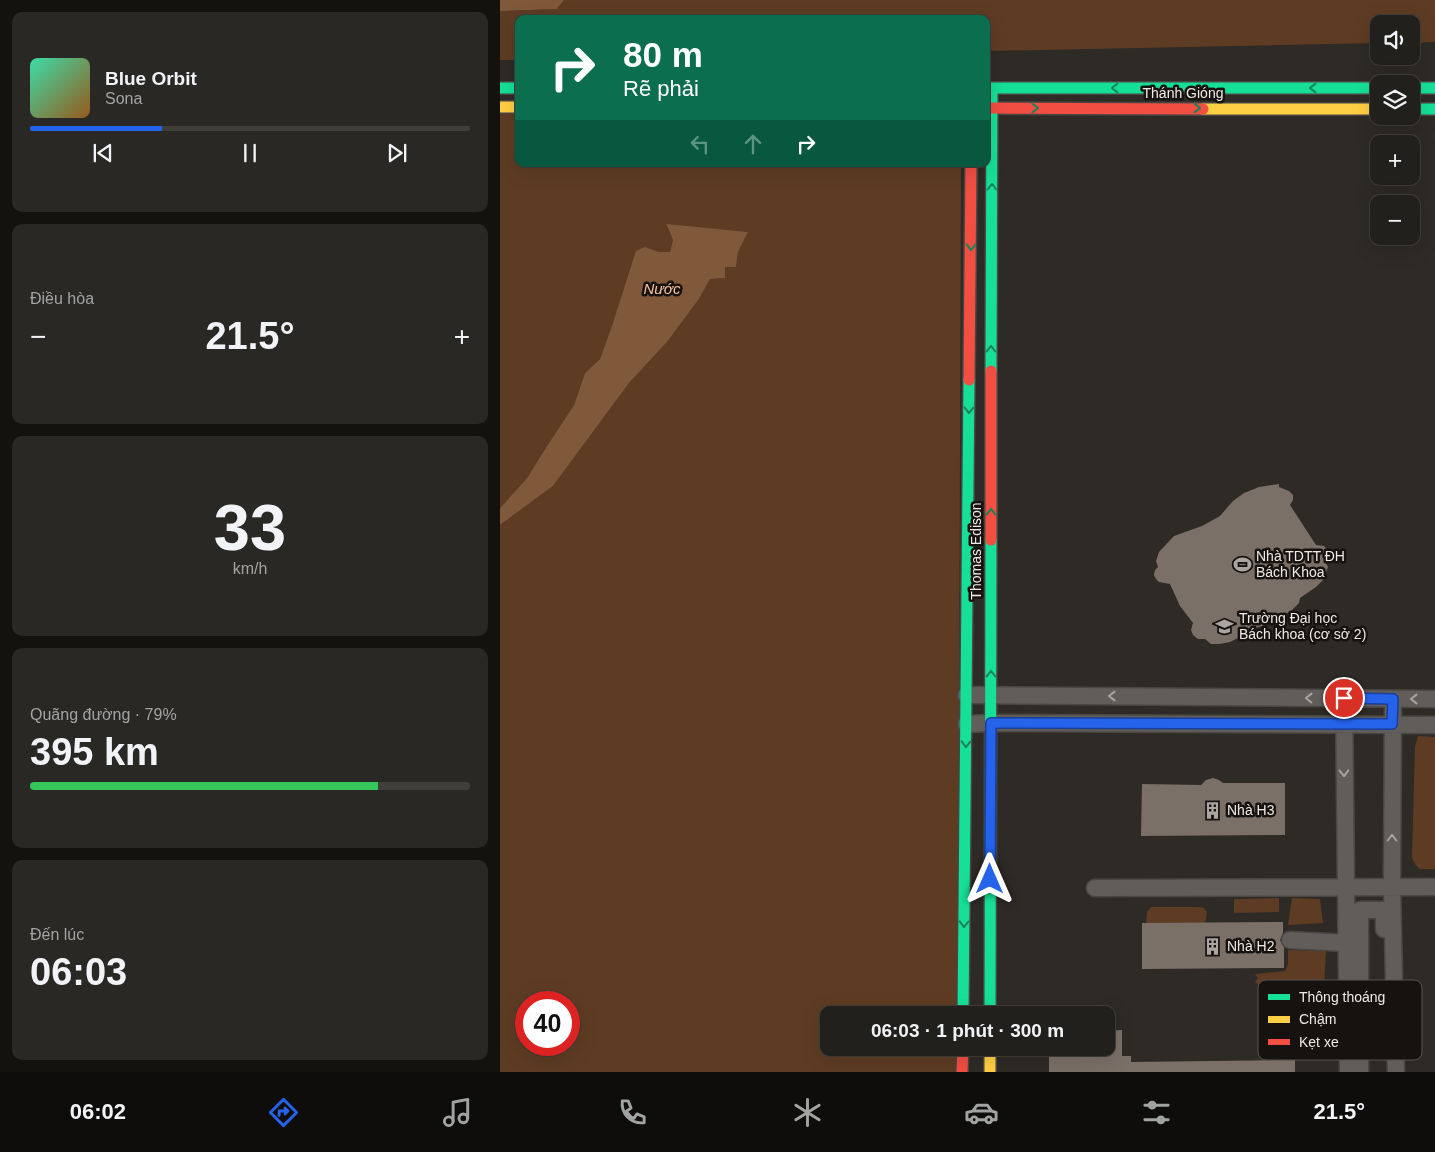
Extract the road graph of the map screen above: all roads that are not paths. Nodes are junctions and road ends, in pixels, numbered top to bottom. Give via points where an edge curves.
1 (500, 88) edge
2 (515, 88) edge
3 (990, 88) edge
4 (1344, 88) junction
5 (1370, 88) edge
6 (1420, 88) edge
7 (1435, 88) edge
8 (500, 107) edge
9 (515, 107) edge
10 (990, 108) edge
11 (1343, 108) junction
12 (1370, 109) edge
13 (1420, 109) edge
14 (1435, 109) edge
15 (971, 167) edge
16 (989, 167) edge
17 (966, 695) junction
18 (991, 695) junction
19 (1150, 697) junction
20 (1344, 698) junction
21 (1393, 699) junction
22 (1435, 699) edge
23 (991, 723) junction
24 (1150, 723) junction
25 (966, 724) junction
26 (1344, 724) junction
27 (1392, 724) junction
28 (1435, 725) edge
29 (1346, 887) junction
30 (1392, 887) junction
31 (1435, 887) edge
32 (1095, 888) dead end
33 (1290, 940) dead end
34 (1346, 943) junction
35 (1347, 980) edge
36 (1360, 980) edge
37 (1385, 980) edge
38 (1394, 980) edge
39 (963, 1006) edge
40 (990, 1006) edge
41 (962, 1056) edge
42 (990, 1056) edge
43 (962, 1072) edge
44 (990, 1072) edge

1 - 2 street
4 -> 3 street, Thánh Gióng
4 - 5 street, Thánh Gióng
4 - 11 street
6 - 7 street
8 - 9 street
10 -> 11 street, Thánh Gióng
11 - 12 street, Thánh Gióng
13 - 14 street
15 -> 17 street, Thomas Edison
18 -> 16 street, Thomas Edison
17 - 18 street
17 - 25 street, Thomas Edison
19 -> 18 street
18 - 23 street, Thomas Edison
20 -> 19 street
19 - 24 street
20 - 21 street
20 - 26 street
22 -> 21 street
21 - 27 street
23 - 24 street
23 - 25 street
23 - 40 street, Thomas Edison
24 - 26 street
25 -> 39 street, Thomas Edison
26 - 27 street
26 -> 29 street
27 - 28 street
30 -> 27 street
29 - 30 street
29 - 32 street
29 - 34 street
30 - 31 street
30 - 38 street
33 - 34 street
34 - 35 street
36 - 37 street via 1360,910 1384,910
41 - 43 street
42 - 44 street

